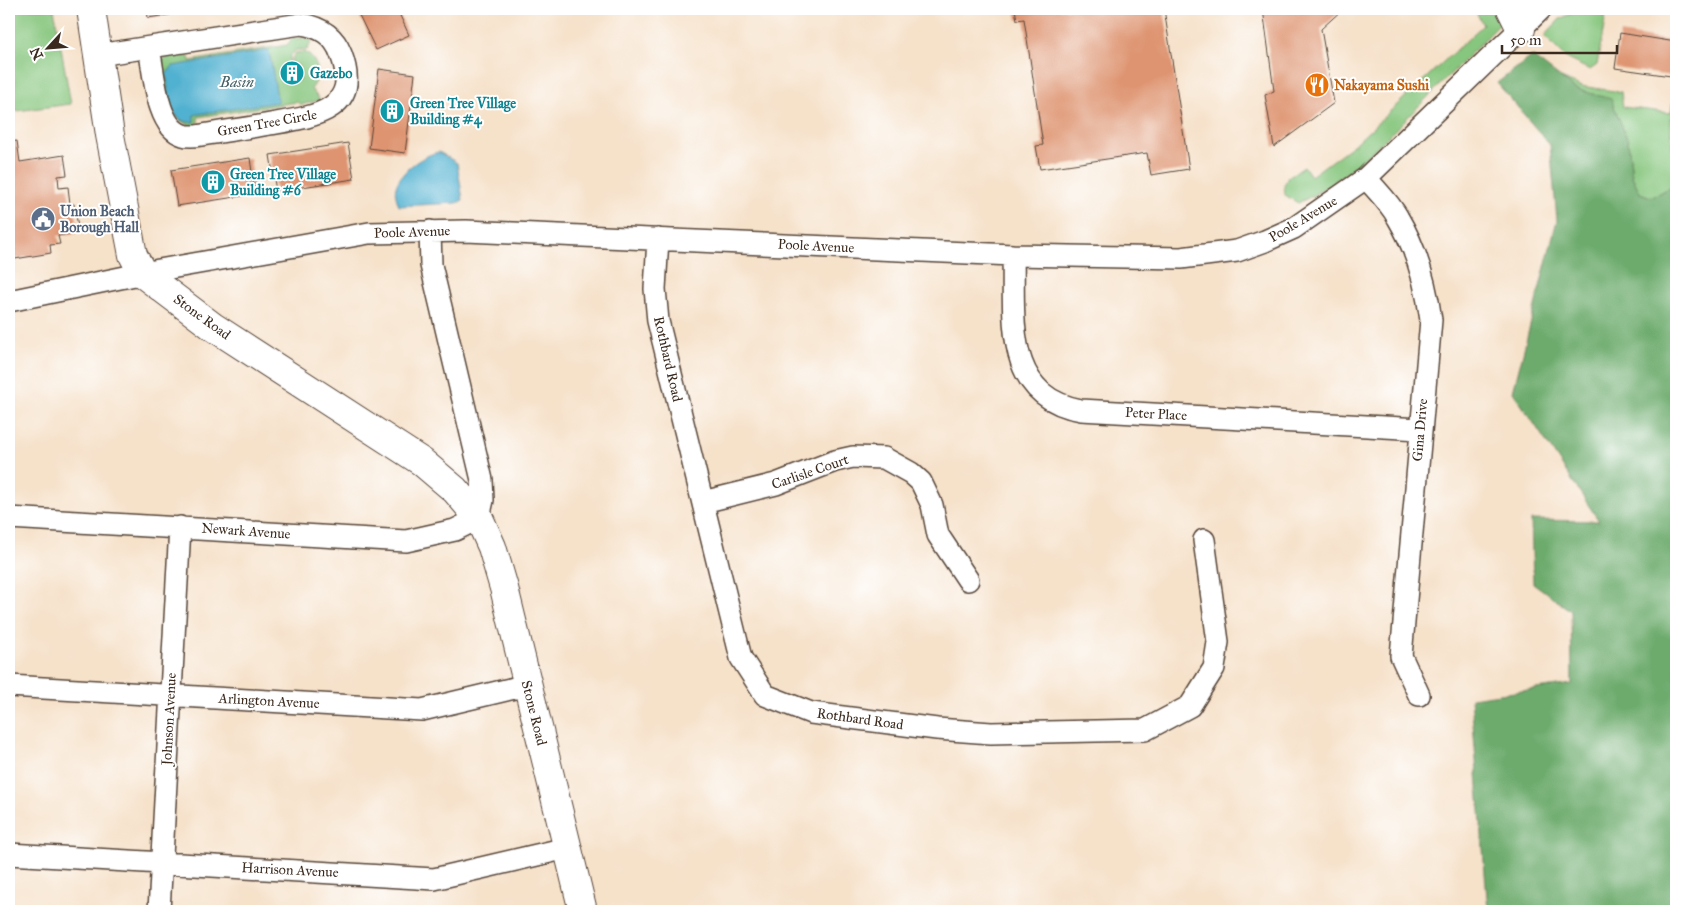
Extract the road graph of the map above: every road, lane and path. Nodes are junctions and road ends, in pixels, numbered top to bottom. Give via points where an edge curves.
1 (91, 9) edge
2 (1541, 9) edge
3 (1516, 19) edge
4 (149, 48) junction
5 (98, 55) junction
6 (1366, 178) junction
7 (430, 231) junction
8 (658, 239) junction
9 (1013, 255) junction
10 (143, 274) junction
11 (9, 302) edge
12 (1420, 429) junction
13 (703, 502) junction
14 (9, 518) edge
15 (479, 518) junction
16 (180, 527) junction
17 (1204, 540) dead end
18 (968, 580) dead end
19 (527, 685) junction
20 (9, 686) edge
21 (170, 695) junction
22 (1419, 695) dead end
23 (567, 848) junction
24 (9, 854) edge
25 (161, 863) junction
26 (160, 911) edge
27 (584, 911) edge

1 - 5 main road, Stone Road
2 - 3 street, Poole Avenue
3 - 6 street, Poole Avenue via 1467,79
4 - 4 street, Green Tree Circle via 162,112 170,127 183,135 202,135 315,116 339,100 346,79 342,56 331,36 312,25 301,24
4 - 5 street, Green Tree Circle
5 - 10 main road, Stone Road via 133,255
6 - 9 street, Poole Avenue via 1294,228 1237,251 1181,258
6 - 12 street, Gina Drive via 1398,216 1426,284 1431,320
7 - 8 street, Poole Avenue
7 - 10 street, Poole Avenue via 369,233
7 - 15 street via 431,265 482,480 483,500
8 - 9 street, Poole Avenue
8 - 13 street, Rothbard Road via 655,289 658,321
9 - 12 street, Peter Place via 1017,347 1021,365 1040,393 1053,401 1082,410
10 - 11 street, Poole Avenue
10 - 15 main road, Stone Road via 212,326 422,462 455,490
12 - 22 street, Gina Drive via 1401,656
13 - 17 street, Rothbard Road via 742,658 764,695 811,713 937,729 991,733 1126,732 1145,730 1190,706 1214,668 1218,650
13 - 18 street, Carlisle Court via 776,484 835,461 853,457 884,458 921,482 932,505 938,535
14 - 16 street, Newark Avenue
15 - 16 street, Newark Avenue via 455,530 406,541
15 - 19 main road, Stone Road via 494,555
16 - 21 street, Johnson Avenue
19 - 21 street, Arlington Avenue via 422,710
19 - 23 main road, Stone Road
20 - 21 street, Arlington Avenue
21 - 25 street, Johnson Avenue
23 - 25 street, Harrison Avenue via 434,878
23 - 27 main road, Stone Road
24 - 25 street, Harrison Avenue
25 - 26 street, Johnson Avenue

